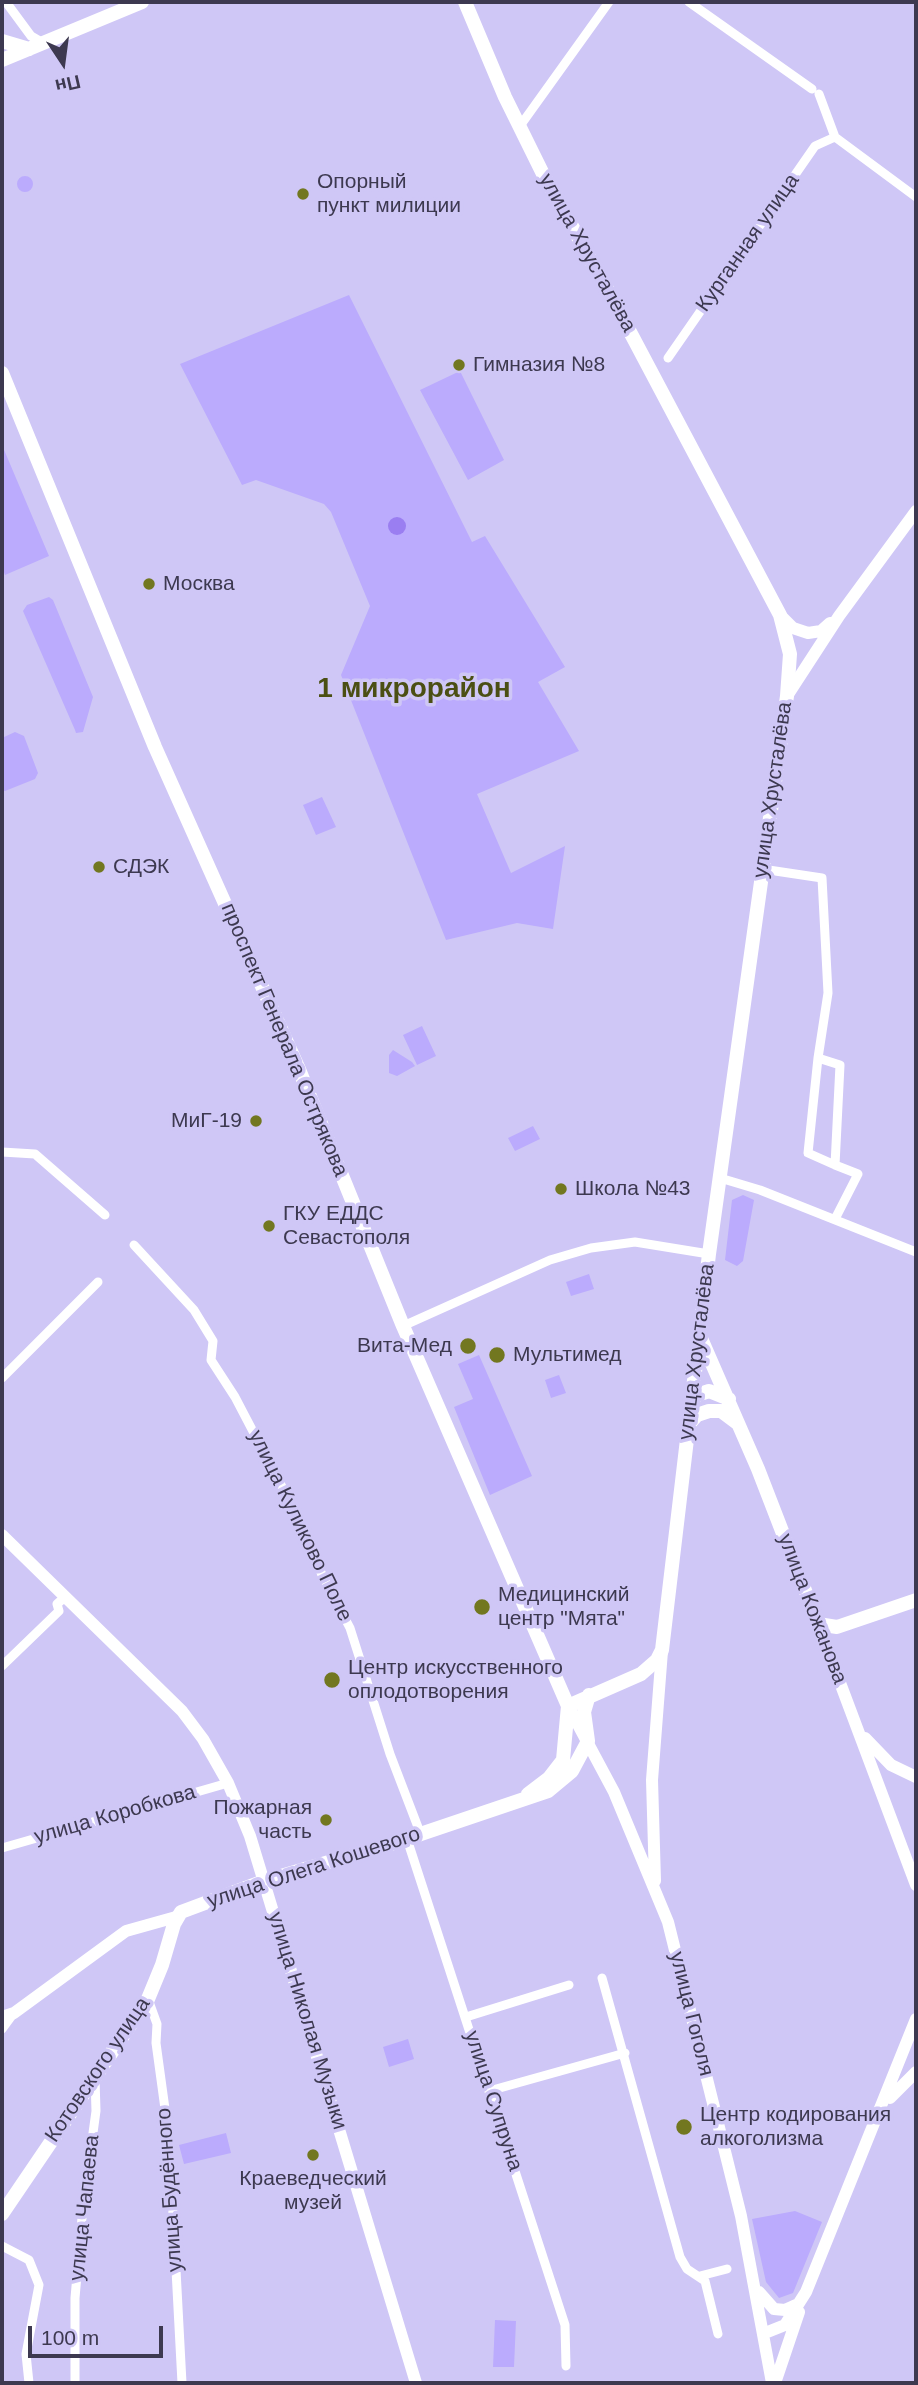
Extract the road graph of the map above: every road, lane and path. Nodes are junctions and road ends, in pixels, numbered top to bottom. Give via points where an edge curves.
1 (6, 2) edge
2 (142, 2) edge
3 (465, 2) edge
4 (609, 2) edge
5 (689, 2) edge
6 (2, 41) edge
7 (45, 44) junction
8 (29, 49) junction
9 (2, 60) edge
10 (520, 126) junction
11 (835, 137) junction
12 (916, 197) edge
13 (668, 358) dead end
14 (2, 373) edge
15 (916, 511) edge
16 (780, 615) junction
17 (839, 616) junction
18 (823, 639) junction
19 (790, 654) junction
20 (787, 696) junction
21 (762, 869) junction
22 (818, 1058) junction
23 (2, 1152) edge
24 (835, 1165) junction
25 (720, 1178) junction
26 (105, 1215) dead end
27 (835, 1219) junction
28 (134, 1245) dead end
29 (916, 1252) edge
30 (709, 1254) junction
31 (98, 1282) dead end
32 (403, 1326) junction
33 (700, 1336) junction
34 (2, 1378) edge
35 (691, 1397) junction
36 (729, 1399) junction
37 (688, 1424) junction
38 (740, 1426) junction
39 (2, 1535) edge
40 (65, 1597) junction
41 (916, 1600) edge
42 (818, 1624) junction
43 (837, 1627) junction
44 (824, 1639) junction
45 (662, 1650) junction
46 (2, 1666) edge
47 (589, 1695) junction
48 (568, 1706) junction
49 (855, 1724) junction
50 (588, 1741) junction
51 (579, 1756) junction
52 (563, 1760) junction
53 (599, 1764) junction
54 (916, 1777) edge
55 (228, 1783) junction
56 (515, 1802) junction
57 (414, 1837) junction
58 (2, 1848) edge
59 (264, 1881) junction
60 (916, 1885) edge
61 (657, 1895) junction
62 (176, 1917) junction
63 (602, 1978) dead end
64 (569, 1985) dead end
65 (148, 1999) junction
66 (8, 2015) edge
67 (466, 2017) junction
68 (915, 2022) edge
69 (2, 2029) edge
70 (916, 2044) edge
71 (625, 2053) junction
72 (916, 2072) edge
73 (95, 2074) junction
74 (489, 2091) junction
75 (883, 2106) junction
76 (2, 2214) edge
77 (2, 2246) edge
78 (727, 2269) dead end
79 (700, 2276) junction
80 (755, 2283) junction
81 (806, 2292) junction
82 (796, 2305) junction
83 (765, 2333) junction
84 (718, 2334) dead end
85 (566, 2366) dead end
86 (29, 2383) edge
87 (75, 2383) edge
88 (182, 2383) edge
89 (416, 2383) edge
90 (774, 2383) edge

1 - 7 street via 31,36
2 - 7 main road
3 - 10 main road, улица Хрусталёва
4 - 10 street
5 - 11 street via 816,91
6 - 8 main road
7 - 8 main road
8 - 9 main road
10 - 16 main road, улица Хрусталёва
11 - 12 street
11 - 13 street, Курганная улица via 815,146
14 - 32 main road, проспект Генерала Острякова via 155,747 298,1067
15 - 17 main road
16 - 17 main road via 808,634 821,631
16 - 19 main road, улица Хрусталёва
17 - 18 main road
18 - 19 main road via 802,653
18 - 20 main road
19 - 20 main road, улица Хрусталёва
20 - 21 main road, улица Хрусталёва
21 - 22 street via 822,878 828,993
21 - 25 main road, улица Хрусталёва
22 - 24 street via 840,1065
22 - 24 street via 807,1153
23 - 26 street via 35,1154
24 - 27 street via 858,1174
25 - 27 street
25 - 30 main road, улица Хрусталёва
27 - 29 street
28 - 57 street, улица Куликово Поле via 194,1310 213,1341 211,1360 303,1527 350,1628
30 - 32 street via 635,1242 591,1248 550,1260
30 - 33 main road, улица Хрусталёва
31 - 34 street
32 - 48 main road, проспект Генерала Острякова
33 - 35 main road, улица Хрусталёва
33 - 36 main road, улица Кожанова
35 - 36 main road via 709,1391
35 - 37 main road, улица Хрусталёва
36 - 38 main road, улица Кожанова
37 - 38 main road via 709,1410 721,1411
37 - 45 main road, улица Хрусталёва
38 - 42 main road, улица Кожанова
39 - 40 main road, улица Николая Музыки
40 - 46 street via 57,1604 59,1611
40 - 55 main road, улица Николая Музыки via 182,1712
41 - 43 main road
42 - 43 main road
42 - 44 main road, улица Кожанова
43 - 44 main road
44 - 49 main road, улица Кожанова
45 - 47 main road via 641,1674
45 - 61 main road, улица Хрусталёва via 652,1780
47 - 48 main road
47 - 50 main road via 584,1712
48 - 50 main road, улица Гоголя
48 - 52 main road
49 - 54 main road via 882,1757
49 - 60 main road, улица Кожанова
50 - 51 main road, улица Олега Кошевого
50 - 53 main road, улица Гоголя
51 - 52 main road
51 - 53 main road
51 - 56 main road, улица Олега Кошевого via 561,1783
52 - 56 main road, улица Олега Кошевого via 543,1783
53 - 61 main road, улица Гоголя
55 - 58 street, улица Коробкова
55 - 59 main road, улица Николая Музыки
56 - 57 main road, улица Олега Кошевого
57 - 59 main road, улица Олега Кошевого
57 - 67 street, улица Супруна
59 - 62 main road, улица Олега Кошевого via 188,1908
59 - 89 main road, улица Николая Музыки
61 - 80 main road, улица Гоголя via 671,1934
62 - 65 main road, Котовского улица
62 - 66 main road, улица Олега Кошевого via 127,1931
63 - 71 street
64 - 67 street
65 - 73 main road, Котовского улица
65 - 88 street, улица Будённого via 157,2024 169,2138
66 - 69 street
67 - 74 street, улица Супруна
68 - 70 main road
68 - 75 main road
71 - 74 street
71 - 79 street via 682,2264
72 - 75 main road
73 - 76 main road, Котовского улица
73 - 87 street, улица Чапаева via 96,2111 75,2298
74 - 85 street, улица Супруна via 565,2325
75 - 81 main road
77 - 86 street via 29,2260 38,2285 26,2354
78 - 79 street
79 - 84 street
80 - 82 main road via 774,2309
80 - 83 main road, улица Гоголя
81 - 82 main road
81 - 90 main road
82 - 83 main road via 785,2325
83 - 90 main road, улица Гоголя

